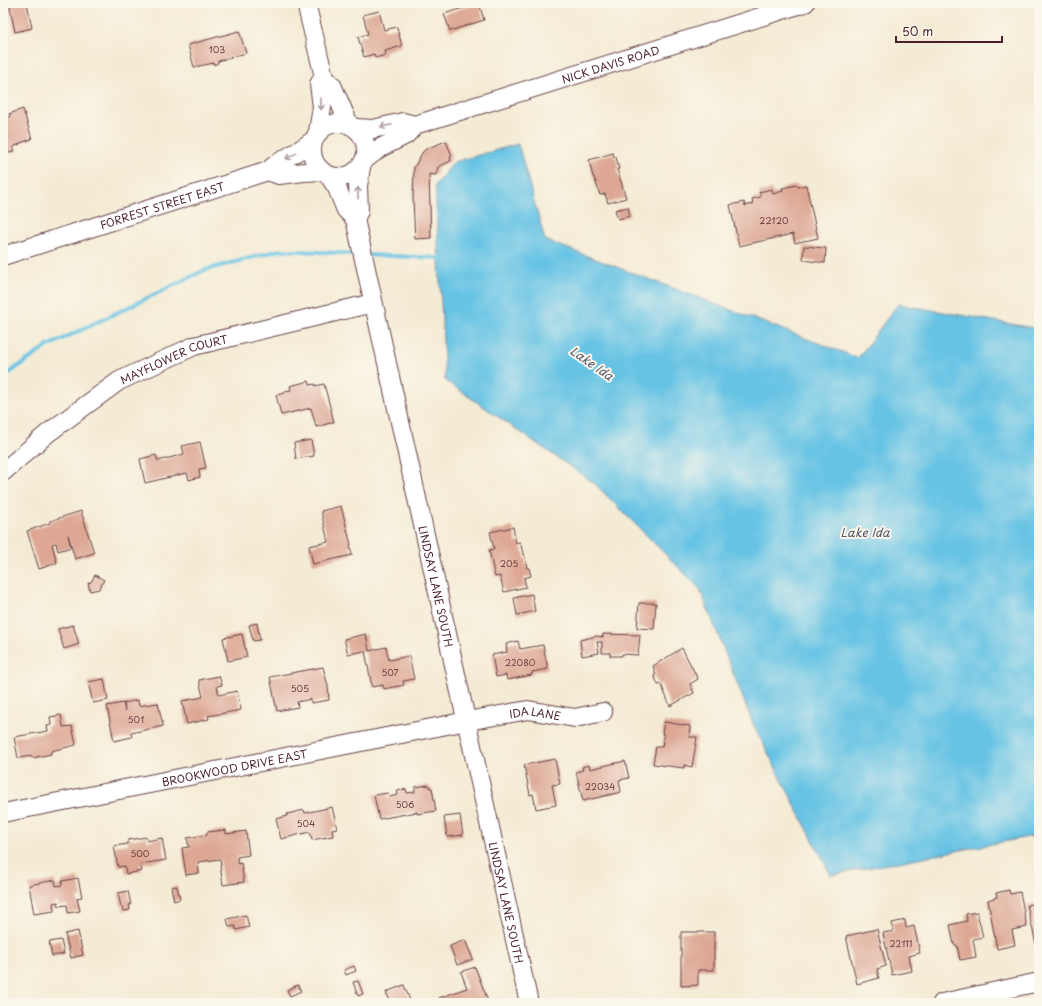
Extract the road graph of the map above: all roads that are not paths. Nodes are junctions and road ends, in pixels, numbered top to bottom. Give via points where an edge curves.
1 (306, 3) edge
2 (805, 3) edge
3 (324, 76) junction
4 (415, 125) junction
5 (352, 126) junction
6 (316, 136) junction
7 (363, 163) junction
8 (268, 172) junction
9 (325, 174) junction
10 (355, 219) junction
11 (3, 256) edge
12 (373, 303) junction
13 (3, 472) edge
14 (603, 712) dead end
15 (466, 721) junction
16 (3, 813) edge
17 (1039, 982) edge
18 (529, 1003) edge
19 (942, 1003) edge

1 - 3 street
2 - 4 street, NICK DAVIS ROAD
3 - 5 street via 332,86
3 -> 6 street via 319,84 322,107
4 -> 5 street, NICK DAVIS ROAD via 403,122 373,129
4 - 7 street, NICK DAVIS ROAD via 406,135 380,148
5 - 6 street via 333,123
5 - 7 street via 365,140 367,149
6 -> 8 street, FORREST STREET EAST
6 - 9 street via 312,157
7 - 9 street via 346,177 337,178
10 -> 7 street via 359,210 358,186
8 - 9 street via 279,175 304,172
8 - 11 street, FORREST STREET EAST
9 - 10 street, LINDSAY LANE SOUTH via 337,188 346,210
10 - 12 street, LINDSAY LANE SOUTH
12 - 13 street, MAYFLOWER COURT via 194,346 119,381 48,433
12 - 15 street, LINDSAY LANE SOUTH
14 - 15 street, IDA LANE via 575,718 528,710
15 - 16 street, BROOKWOOD DRIVE EAST
15 - 18 street, LINDSAY LANE SOUTH
17 - 19 street

